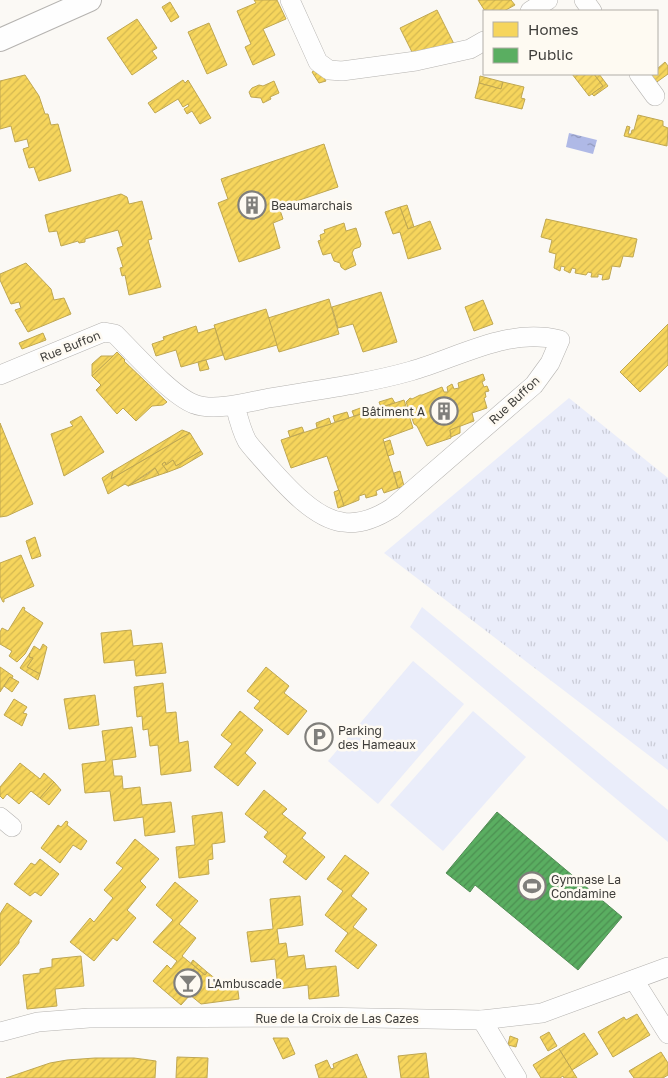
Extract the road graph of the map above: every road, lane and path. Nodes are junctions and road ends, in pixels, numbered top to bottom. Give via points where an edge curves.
1 (90, 0) edge
2 (290, 0) edge
3 (548, 0) edge
4 (532, 10) edge
5 (0, 40) edge
6 (483, 42) edge
7 (640, 75) edge
8 (656, 96) dead end
9 (0, 375) edge
10 (234, 405) junction
11 (668, 967) edge
12 (634, 980) junction
13 (482, 1020) junction
14 (0, 1032) edge
15 (668, 1034) edge
16 (517, 1078) edge

1 - 5 street
2 - 6 street via 318,62 329,70 416,61 470,49
3 - 4 street
7 - 8 street
9 - 10 street, Rue Buffon via 104,332 115,334 186,400 204,407
10 - 10 street, Rue Buffon via 248,442 284,484 329,518 342,522 361,521 376,518 392,508 534,385 550,363 560,340 533,336 504,340 411,371
11 - 12 street, Rue de la Croix de Las Cazes
12 - 13 street, Rue de la Croix de Las Cazes via 542,1013
12 - 15 street
13 - 14 street, Rue de la Croix de Las Cazes via 89,1018 38,1022
13 - 16 street

